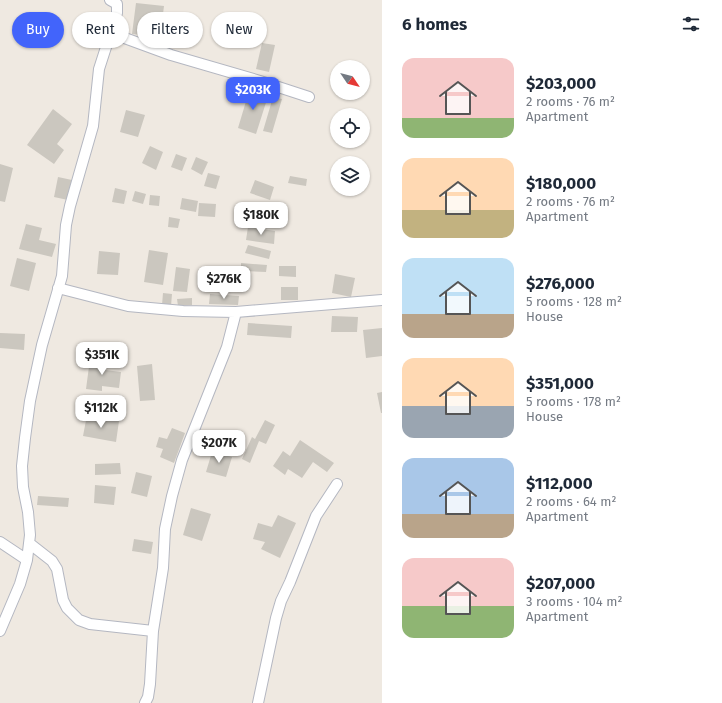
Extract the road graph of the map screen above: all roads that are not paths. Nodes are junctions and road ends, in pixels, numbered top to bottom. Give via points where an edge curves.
1 (110, 0) edge
2 (117, 12) edge
3 (129, 40) edge
4 (106, 48) edge
5 (309, 97) dead end
6 (58, 288) junction
7 (382, 300) edge
8 (236, 312) junction
9 (336, 484) dead end
10 (0, 542) edge
11 (29, 543) junction
12 (27, 560) junction
13 (0, 631) edge
14 (153, 632) junction
15 (145, 703) edge
16 (258, 703) edge

1 - 2 street via 117,4
3 - 5 street
4 - 6 street via 99,69 92,126 66,225 62,276
6 - 8 street via 128,306 183,312
6 - 11 street via 42,345 25,438 22,466
7 - 8 street
8 - 14 street via 227,347 182,460 172,496 165,529 163,568
9 - 16 street via 316,516 281,601
10 - 12 street
11 - 12 street
11 - 14 street via 52,561 57,569 63,600 79,620 90,624
12 - 13 street
14 - 15 street via 150,684

